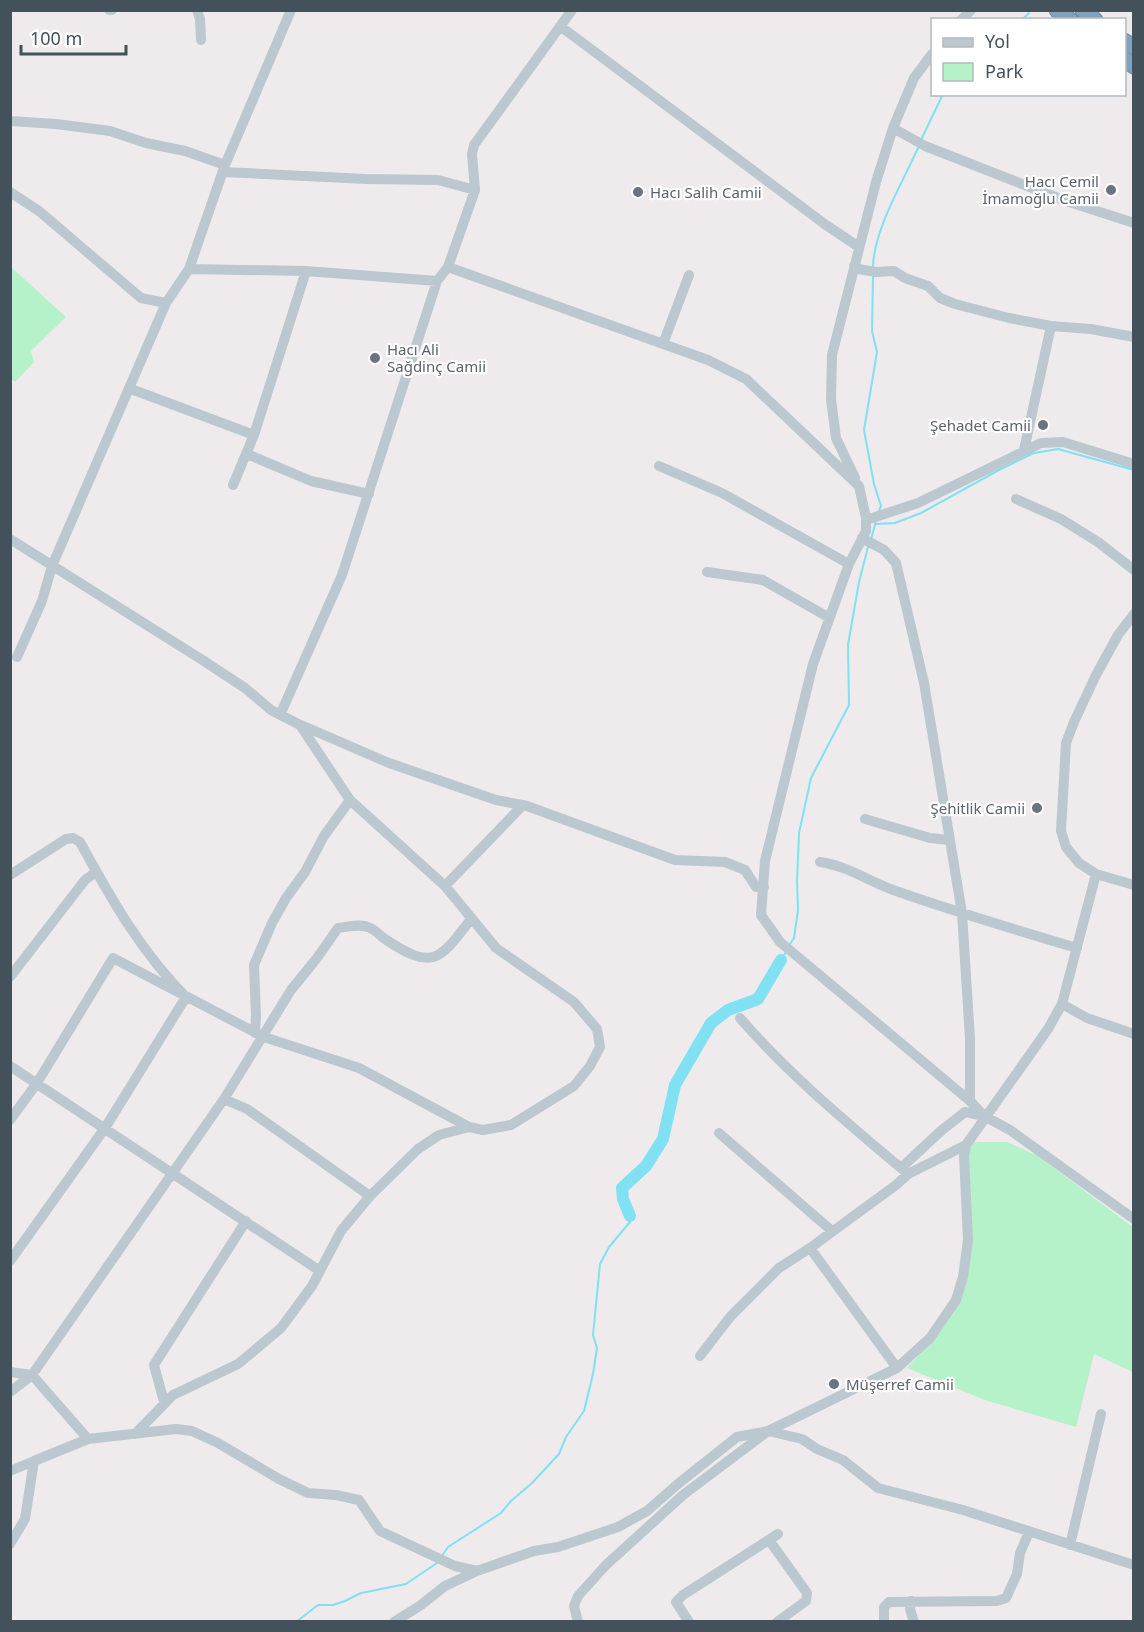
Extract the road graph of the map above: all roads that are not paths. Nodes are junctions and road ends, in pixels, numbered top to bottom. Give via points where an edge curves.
1 (197, 10) edge
2 (291, 10) edge
3 (572, 10) edge
4 (560, 26) junction
5 (201, 40) dead end
6 (931, 57) edge
7 (10, 122) edge
8 (893, 128) junction
9 (224, 168) junction
10 (475, 190) junction
11 (10, 192) edge
12 (1134, 223) edge
13 (859, 247) junction
14 (854, 266) junction
15 (448, 267) junction
16 (189, 269) junction
17 (306, 271) junction
18 (689, 275) dead end
19 (437, 281) junction
20 (166, 303) junction
21 (1051, 326) junction
22 (1134, 337) edge
23 (663, 344) junction
24 (131, 389) junction
25 (254, 435) junction
26 (1024, 450) junction
27 (247, 454) junction
28 (1134, 464) edge
29 (659, 466) dead end
30 (232, 485) dead end
31 (859, 486) junction
32 (369, 494) junction
33 (1016, 499) dead end
34 (868, 519) junction
35 (865, 537) junction
36 (10, 539) edge
37 (849, 564) junction
38 (52, 566) junction
39 (1134, 570) edge
40 (708, 572) dead end
41 (1134, 614) edge
42 (828, 617) junction
43 (17, 657) dead end
44 (280, 715) junction
45 (300, 725) junction
46 (350, 800) junction
47 (523, 806) junction
48 (865, 819) dead end
49 (949, 840) junction
50 (820, 862) dead end
51 (96, 872) junction
52 (1096, 874) junction
53 (10, 875) edge
54 (1134, 885) edge
55 (445, 886) junction
56 (764, 887) junction
57 (962, 913) junction
58 (471, 919) junction
59 (1077, 948) junction
60 (10, 977) edge
61 (186, 997) junction
62 (1062, 1004) junction
63 (740, 1018) dead end
64 (1134, 1034) edge
65 (259, 1035) junction
66 (10, 1066) edge
67 (37, 1083) junction
68 (224, 1099) junction
69 (970, 1101) junction
70 (984, 1116) junction
71 (10, 1120) edge
72 (468, 1127) junction
73 (105, 1128) junction
74 (719, 1133) dead end
75 (966, 1144) junction
76 (905, 1171) junction
77 (173, 1174) junction
78 (370, 1196) junction
79 (1133, 1218) edge
80 (246, 1221) junction
81 (832, 1231) junction
82 (810, 1248) junction
83 (10, 1261) edge
84 (320, 1271) junction
85 (700, 1356) dead end
86 (897, 1368) junction
87 (10, 1372) edge
88 (32, 1375) junction
89 (10, 1392) edge
90 (164, 1402) junction
91 (1101, 1414) dead end
92 (768, 1431) junction
93 (135, 1434) junction
94 (88, 1439) junction
95 (34, 1461) junction
96 (10, 1471) edge
97 (1029, 1532) junction
98 (10, 1544) edge
99 (1070, 1545) junction
100 (1134, 1565) edge
101 (477, 1571) junction
102 (911, 1601) junction
103 (394, 1622) edge
104 (578, 1622) edge
105 (689, 1622) edge
106 (777, 1622) edge
107 (884, 1622) edge
108 (914, 1622) edge

1 - 5 street
2 - 9 street
3 - 4 street
4 - 10 street via 474,145
4 - 13 street
6 - 8 street via 914,78
7 - 9 street via 110,131 185,151
8 - 12 street via 925,146
8 - 13 street
9 - 10 street via 366,179 438,180
9 - 16 street
10 - 15 street
11 - 20 street via 39,211 141,298
13 - 14 street
14 - 21 street via 894,271 955,304
14 - 31 street via 832,354 831,399 836,438
15 - 19 street
15 - 23 street
16 - 17 street
16 - 20 street
17 - 19 street
17 - 25 street
18 - 23 street
19 - 32 street
20 - 24 street
21 - 22 street
21 - 26 street
23 - 31 street via 746,379
24 - 25 street
24 - 38 street
25 - 27 street
26 - 28 street via 1041,443 1063,442
26 - 34 street via 918,503
27 - 30 street
27 - 32 street via 311,481
29 - 37 street via 722,493
31 - 34 street
32 - 44 street via 342,575
33 - 39 street via 1070,525
34 - 35 street
35 - 37 street
35 - 49 street via 896,563 924,683
36 - 38 street
37 - 42 street
38 - 43 street via 42,601
38 - 44 street via 204,661
40 - 42 street via 763,580
41 - 52 street via 1118,634 1096,675 1066,743 1060,831 1066,847 1079,863
42 - 56 street via 765,861
44 - 45 street
45 - 46 street
45 - 47 street via 389,763
46 - 55 street
46 - 65 street via 286,898 254,965
47 - 55 street
47 - 56 street via 675,860 725,862 745,870 756,886
48 - 49 street
49 - 57 street
50 - 57 street via 857,872 878,885
51 - 53 street via 80,842 73,838
51 - 60 street via 85,880
51 - 61 street via 142,945
52 - 54 street
52 - 59 street
55 - 58 street
56 - 69 street via 761,915 780,942
57 - 59 street
57 - 69 street
58 - 65 street via 449,948 430,959 420,959 369,927 338,928
58 - 72 street via 496,948 574,1002 597,1029 600,1047 574,1086 511,1125 483,1130
59 - 62 street
61 - 65 street
61 - 67 street via 113,958
61 - 73 street
62 - 64 street via 1087,1018
62 - 70 street
63 - 76 street via 816,1096
65 - 68 street
65 - 72 street via 359,1068
66 - 67 street
67 - 71 street
67 - 73 street
68 - 77 street
68 - 78 street via 247,1109
69 - 70 street
70 - 75 street
70 - 76 street via 965,1112 942,1130
70 - 79 street via 1010,1130
72 - 78 street via 439,1135 418,1149
73 - 77 street
73 - 83 street
74 - 81 street
75 - 76 street
75 - 86 street via 968,1240 956,1300 930,1338
76 - 81 street via 896,1185
77 - 80 street
77 - 88 street
78 - 84 street via 341,1231
80 - 84 street
80 - 90 street via 154,1365
81 - 82 street
82 - 85 street via 779,1268 730,1317
82 - 86 street
84 - 90 street via 281,1328 238,1365
86 - 92 street
87 - 88 street
88 - 89 street
88 - 94 street
90 - 93 street
91 - 99 street
92 - 97 street via 802,1439 843,1460 878,1488
92 - 101 street via 737,1437 646,1511 618,1527
92 - 104 street via 683,1495 606,1565 578,1596 574,1606
93 - 94 street
93 - 101 street via 192,1431 308,1493 359,1500 380,1531 455,1566
94 - 95 street
95 - 96 street
95 - 98 street via 24,1520
97 - 99 street
97 - 102 street via 1006,1599
99 - 100 street
101 - 103 street via 445,1586
102 - 107 street via 885,1604
102 - 108 street
105 - 106 street via 676,1602 774,1537 807,1593 806,1601

